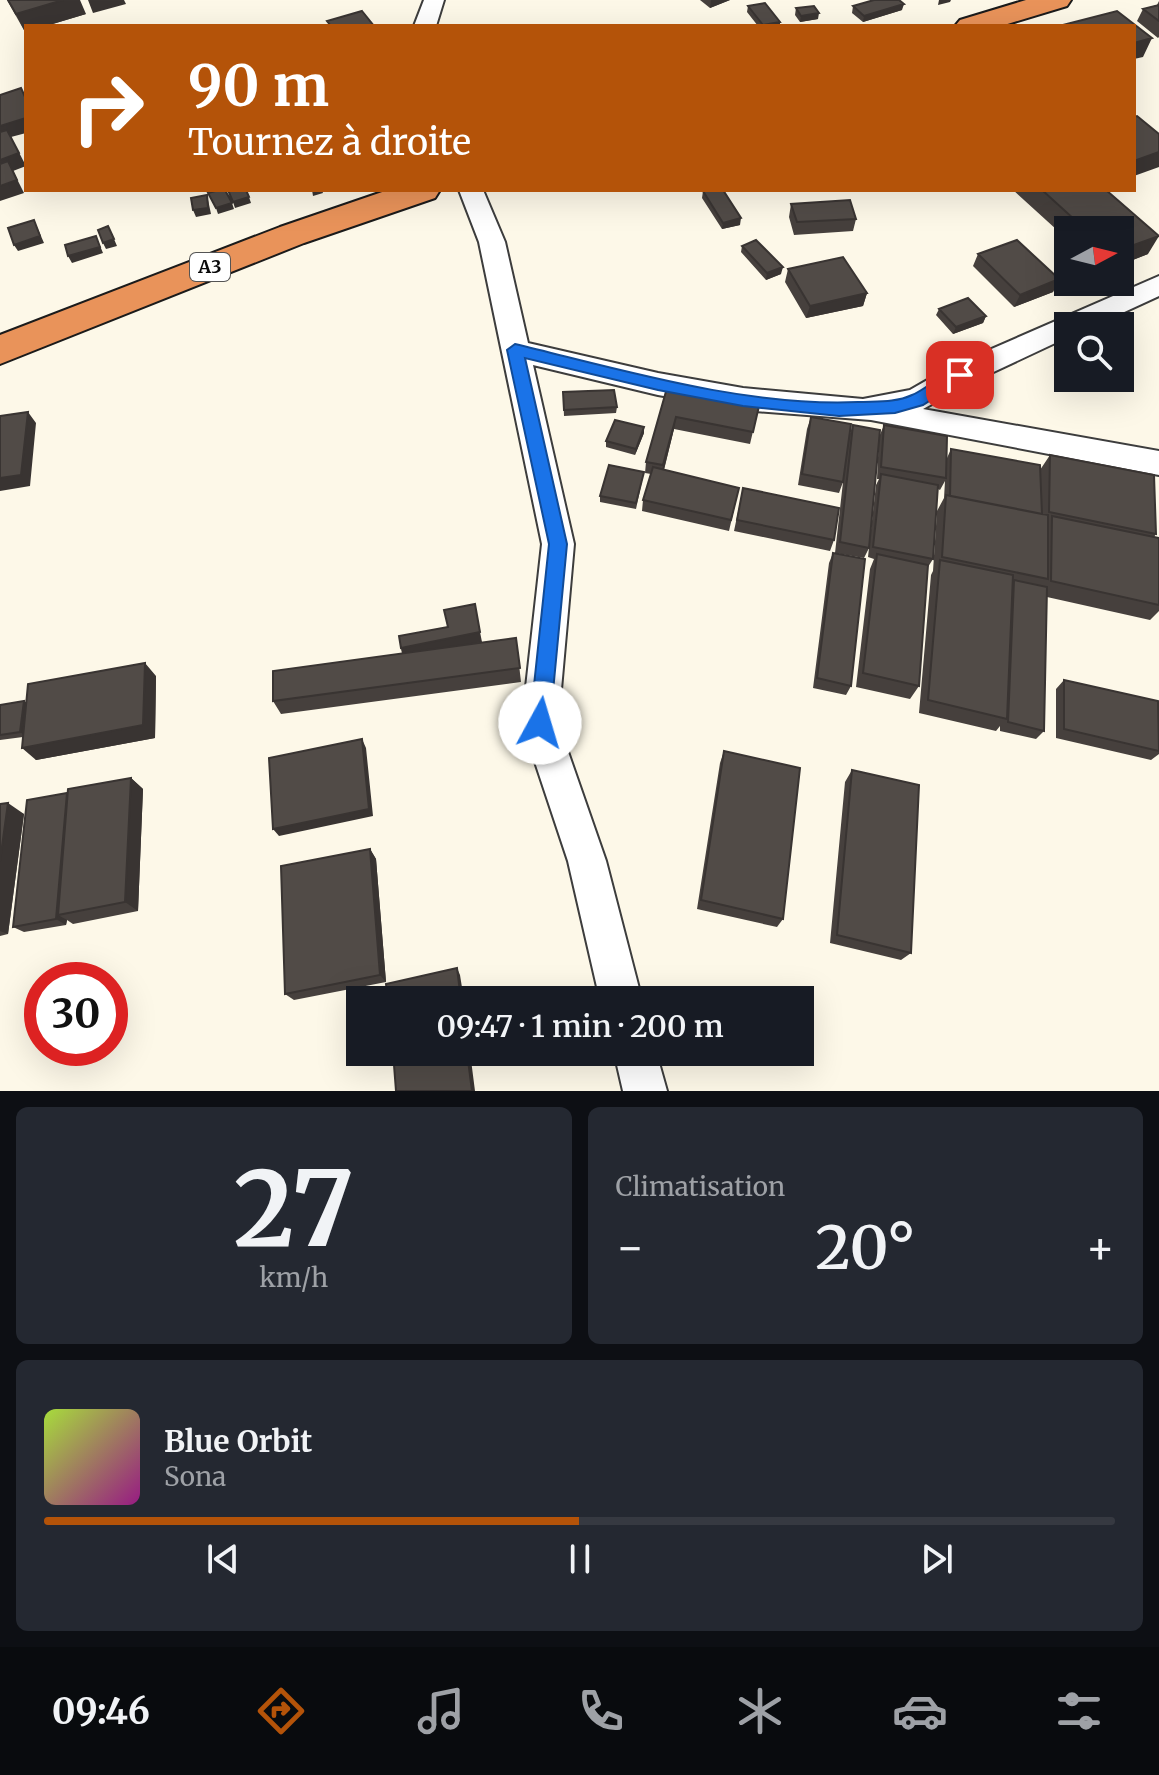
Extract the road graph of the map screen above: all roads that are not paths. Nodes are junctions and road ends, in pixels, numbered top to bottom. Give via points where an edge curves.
1 (434, 0) edge
2 (1057, 0) edge
3 (426, 24) edge
4 (977, 24) edge
5 (417, 192) edge
6 (472, 192) edge
7 (1159, 285) edge
8 (1099, 312) edge
9 (1054, 332) edge
10 (0, 350) edge
11 (515, 350) junction
12 (863, 410) junction
13 (1159, 463) edge
14 (618, 986) edge
15 (639, 1066) edge
16 (645, 1091) edge

1 - 3 street
2 - 4 highway
5 - 10 highway, A3 via 292,235
6 - 11 street via 492,242
7 - 8 street
9 - 12 street via 917,400
11 - 12 street via 743,399
11 - 14 street via 558,544 540,723 587,861
12 - 13 street
15 - 16 street

